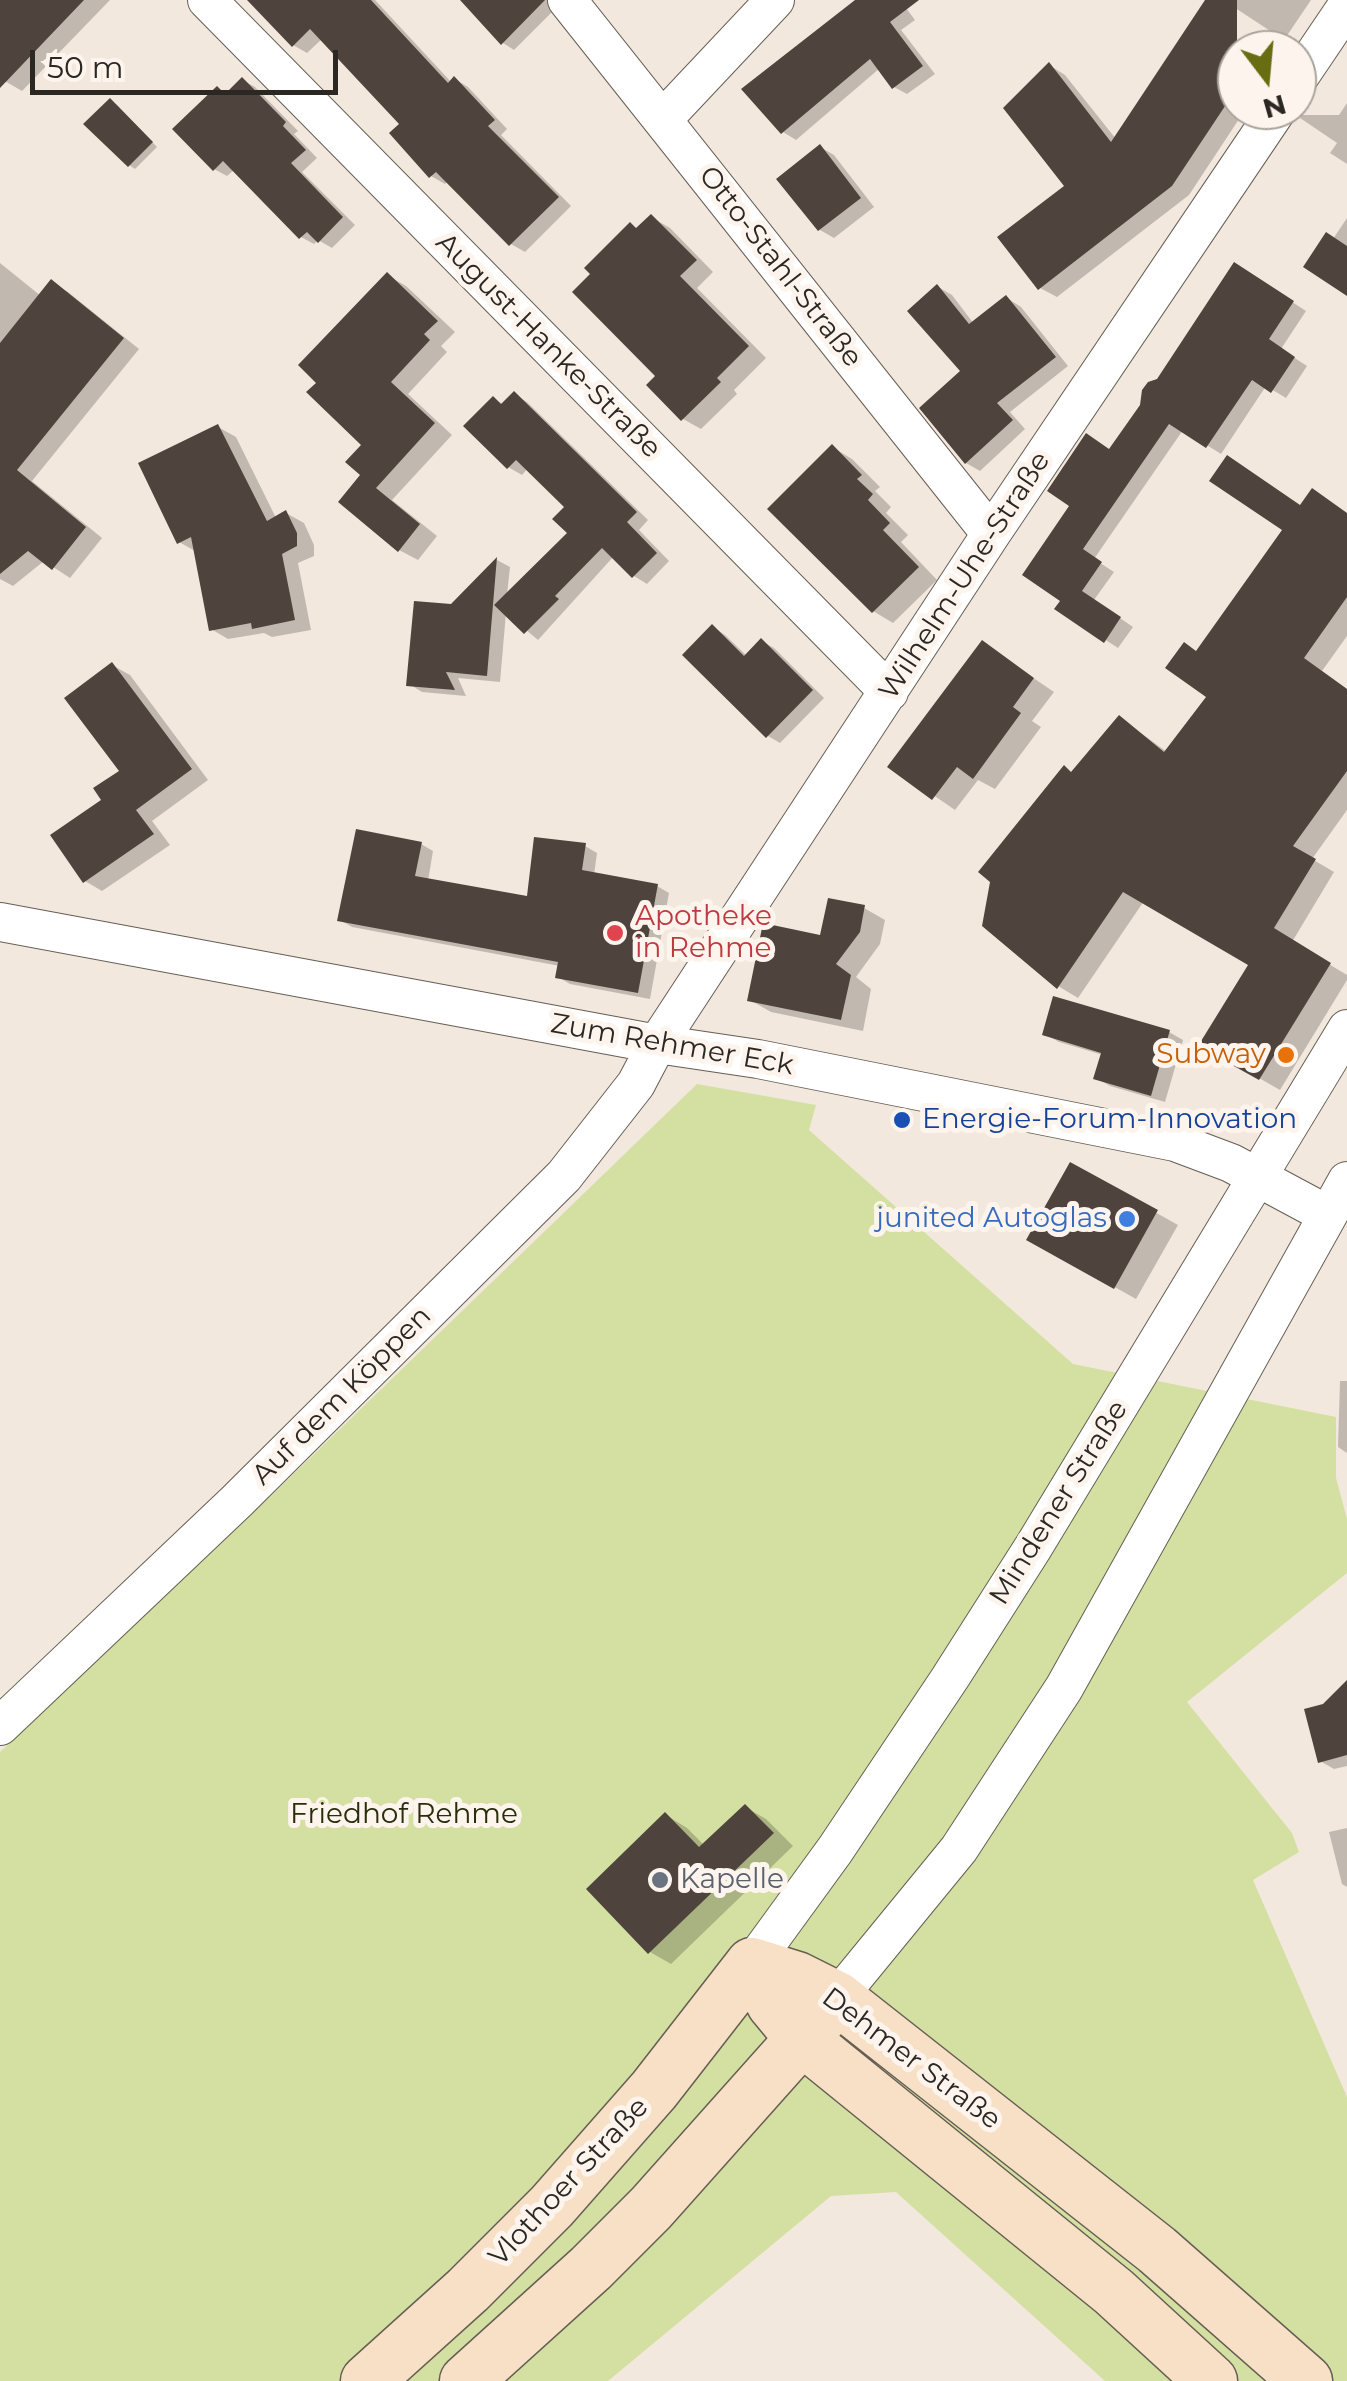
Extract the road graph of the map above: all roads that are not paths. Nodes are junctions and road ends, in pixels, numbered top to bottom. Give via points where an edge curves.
1 (208, 0) edge
2 (567, 0) edge
3 (775, 0) edge
4 (1347, 6) edge
5 (1317, 50) edge
6 (663, 119) junction
7 (1264, 130) edge
8 (991, 534) junction
9 (890, 692) junction
10 (0, 922) edge
11 (1347, 1029) edge
12 (657, 1044) junction
13 (1258, 1177) junction
14 (1347, 1181) edge
15 (1328, 1216) junction
16 (0, 1726) edge
17 (752, 1964) junction
18 (837, 1998) junction
19 (802, 2039) junction
20 (367, 2381) edge
21 (466, 2381) edge
22 (1211, 2381) edge
23 (1306, 2381) edge

1 - 9 street, August-Hanke-Straße
2 - 6 street, Otto-Stahl-Straße
3 - 6 street
4 - 5 street
6 - 8 street, Otto-Stahl-Straße
7 - 8 street, Wilhelm-Uhe-Straße
8 - 9 street, Wilhelm-Uhe-Straße
9 - 12 street, Wilhelm-Uhe-Straße
10 - 12 street, Zum Rehmer Eck
11 - 13 street, Mindener Straße
12 - 13 street, Zum Rehmer Eck via 1175,1142
12 - 16 street, Auf dem Köppen via 636,1084 564,1176
13 - 15 street, Zum Rehmer Eck
13 - 17 street, Mindener Straße via 950,1678
14 - 15 street
15 - 18 street via 1025,1750 960,1850
17 - 18 main road, Dehmer Straße
17 - 19 main road, Dehmer Straße
17 - 20 main road, Vlothoer Straße via 552,2206
18 - 19 main road
18 - 23 main road, Dehmer Straße via 1158,2250
19 - 21 main road via 651,2208
19 - 22 main road, Dehmer Straße via 1114,2292

